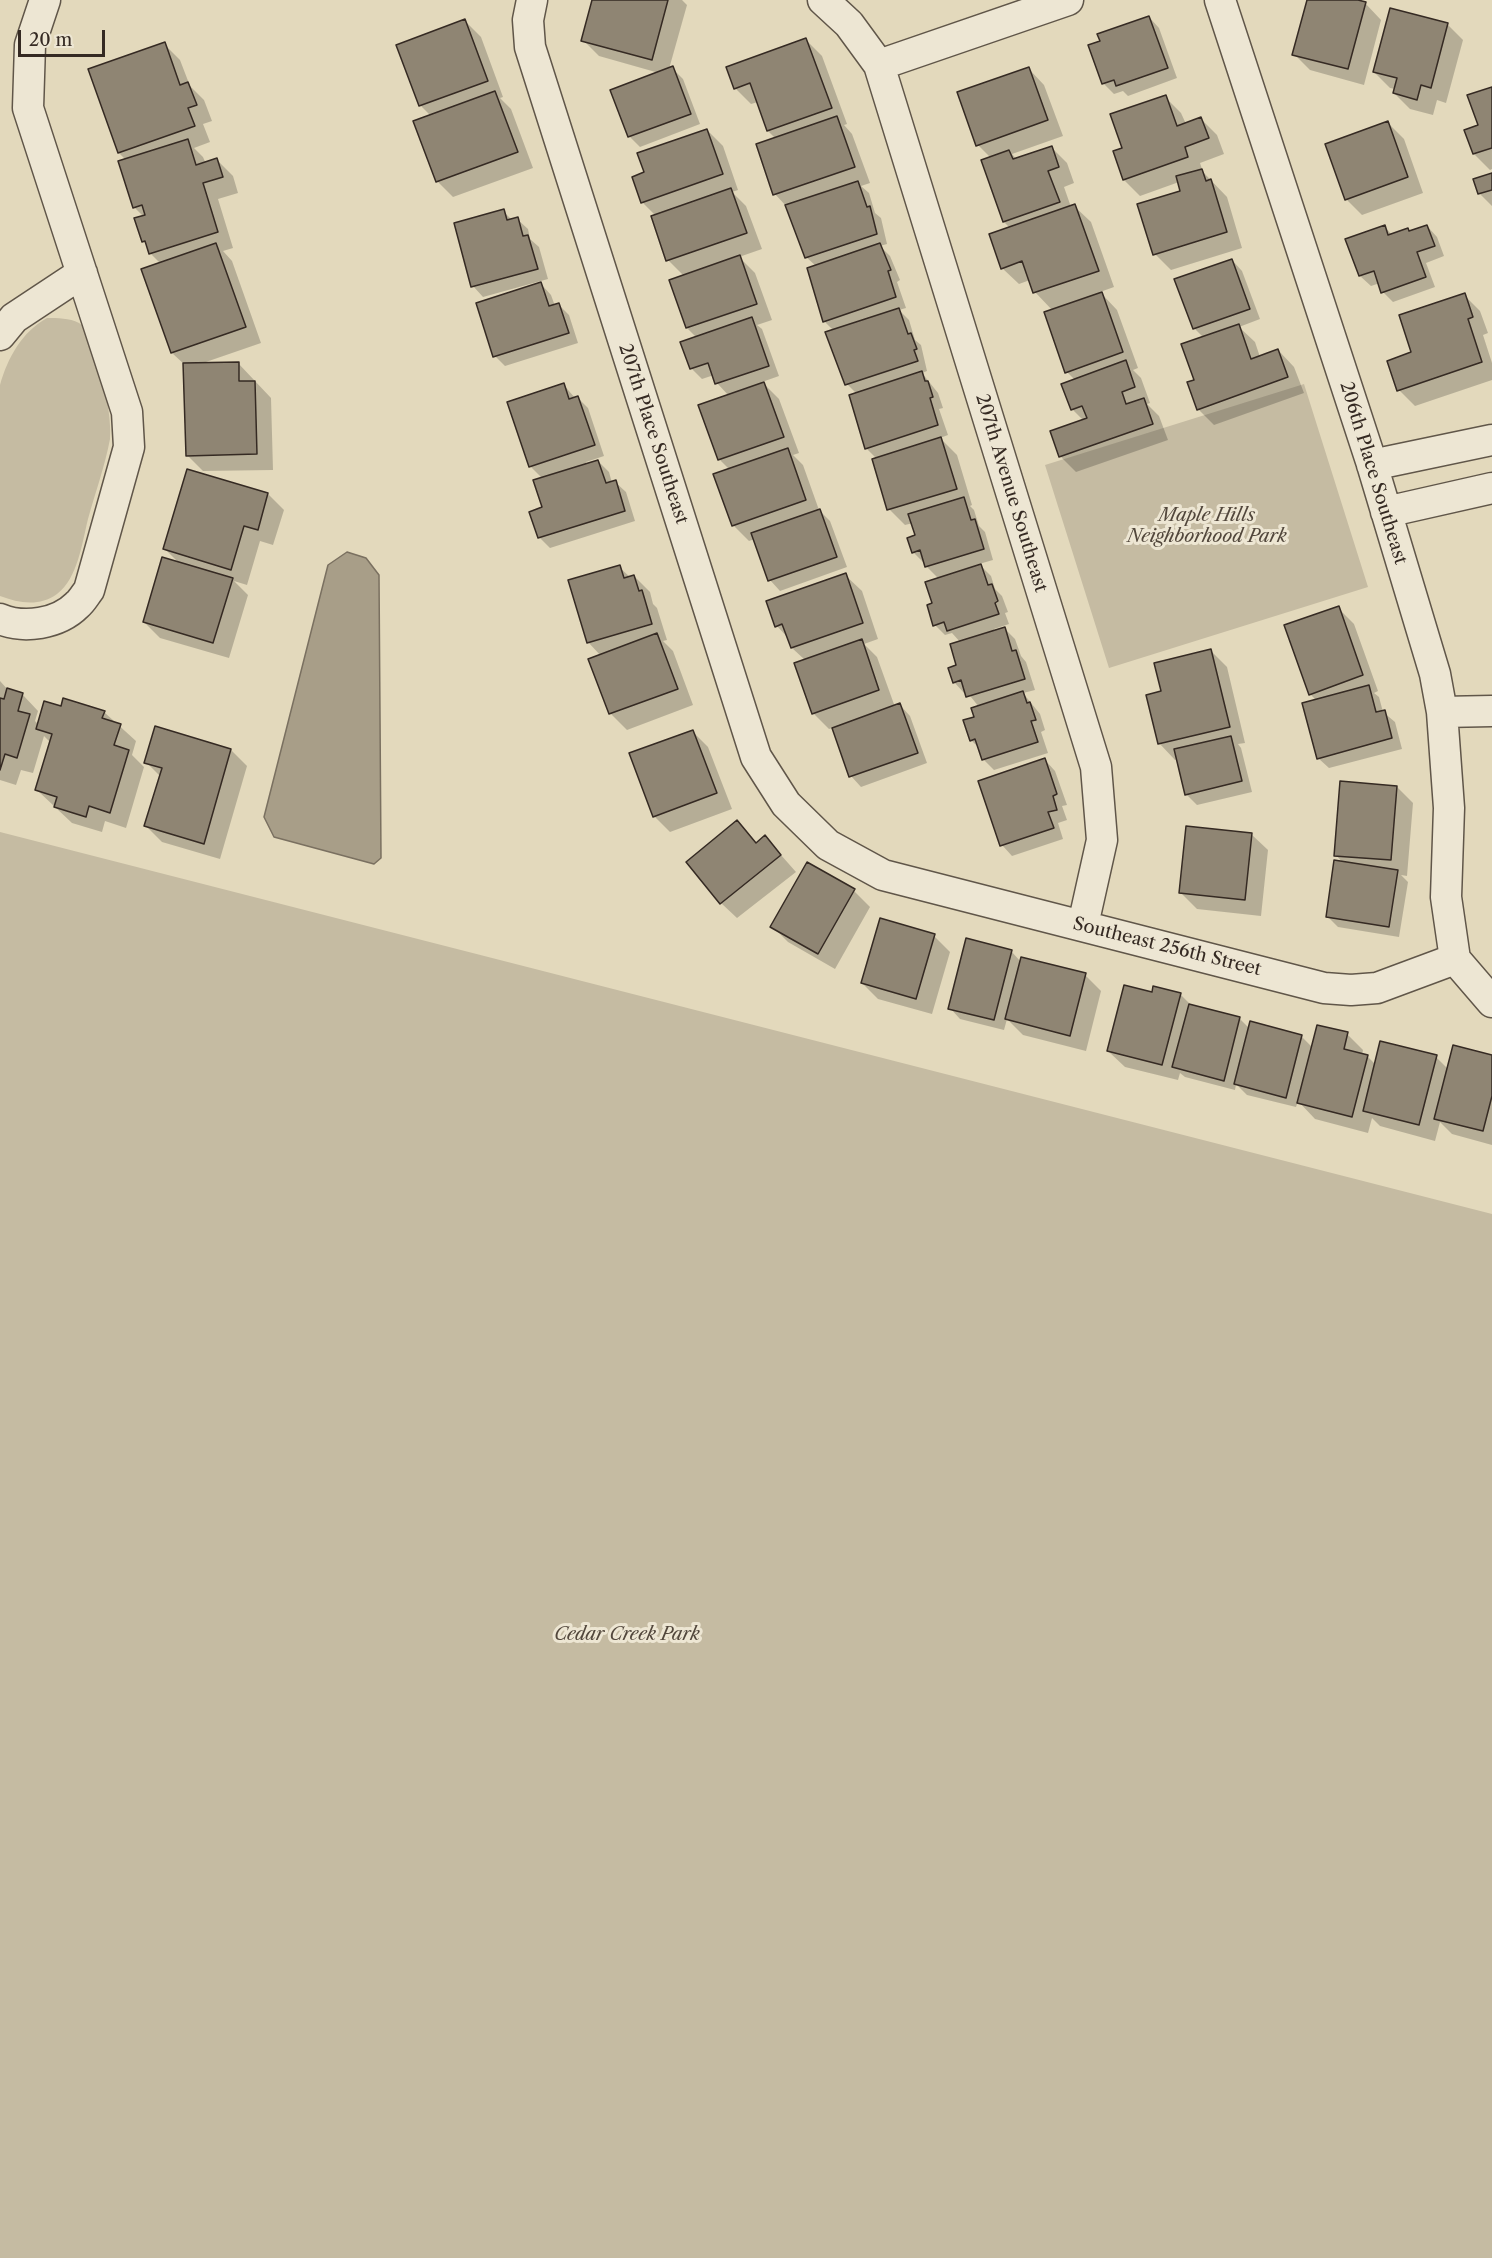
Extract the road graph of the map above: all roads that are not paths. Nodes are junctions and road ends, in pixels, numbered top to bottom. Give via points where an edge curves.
1 (45, 0) edge
2 (532, 0) edge
3 (823, 0) edge
4 (1068, 0) edge
5 (1220, 0) edge
6 (879, 65) junction
7 (82, 273) junction
8 (0, 335) edge
9 (1492, 440) edge
10 (1372, 465) junction
11 (1492, 488) edge
12 (1386, 512) junction
13 (0, 619) edge
14 (1492, 711) edge
15 (1442, 712) junction
16 (828, 845) joint
17 (1083, 925) junction
18 (1455, 959) junction
19 (1492, 1002) edge

1 - 7 street via 30,45 28,108
2 - 16 street, 207th Place Southeast via 528,20 530,47 756,757 786,804
3 - 6 street, 207th Avenue Southeast via 849,24
4 - 6 street
5 - 10 street, 206th Place Southeast
6 - 17 street, 207th Avenue Southeast via 1096,767 1102,840
7 - 8 street via 14,318
7 - 13 street via 127,412 129,447 89,590 78,605 35,624 13,624
9 - 10 street
10 - 12 street, 206th Place Southeast
11 - 12 street
12 - 15 street, 206th Place Southeast via 1435,674
14 - 15 street
15 - 18 street, 206th Place Southeast via 1449,808 1446,897
16 - 17 street, Southeast 256th Street via 883,875
17 - 18 street, Southeast 256th Street via 1324,988 1377,988
18 - 19 street

